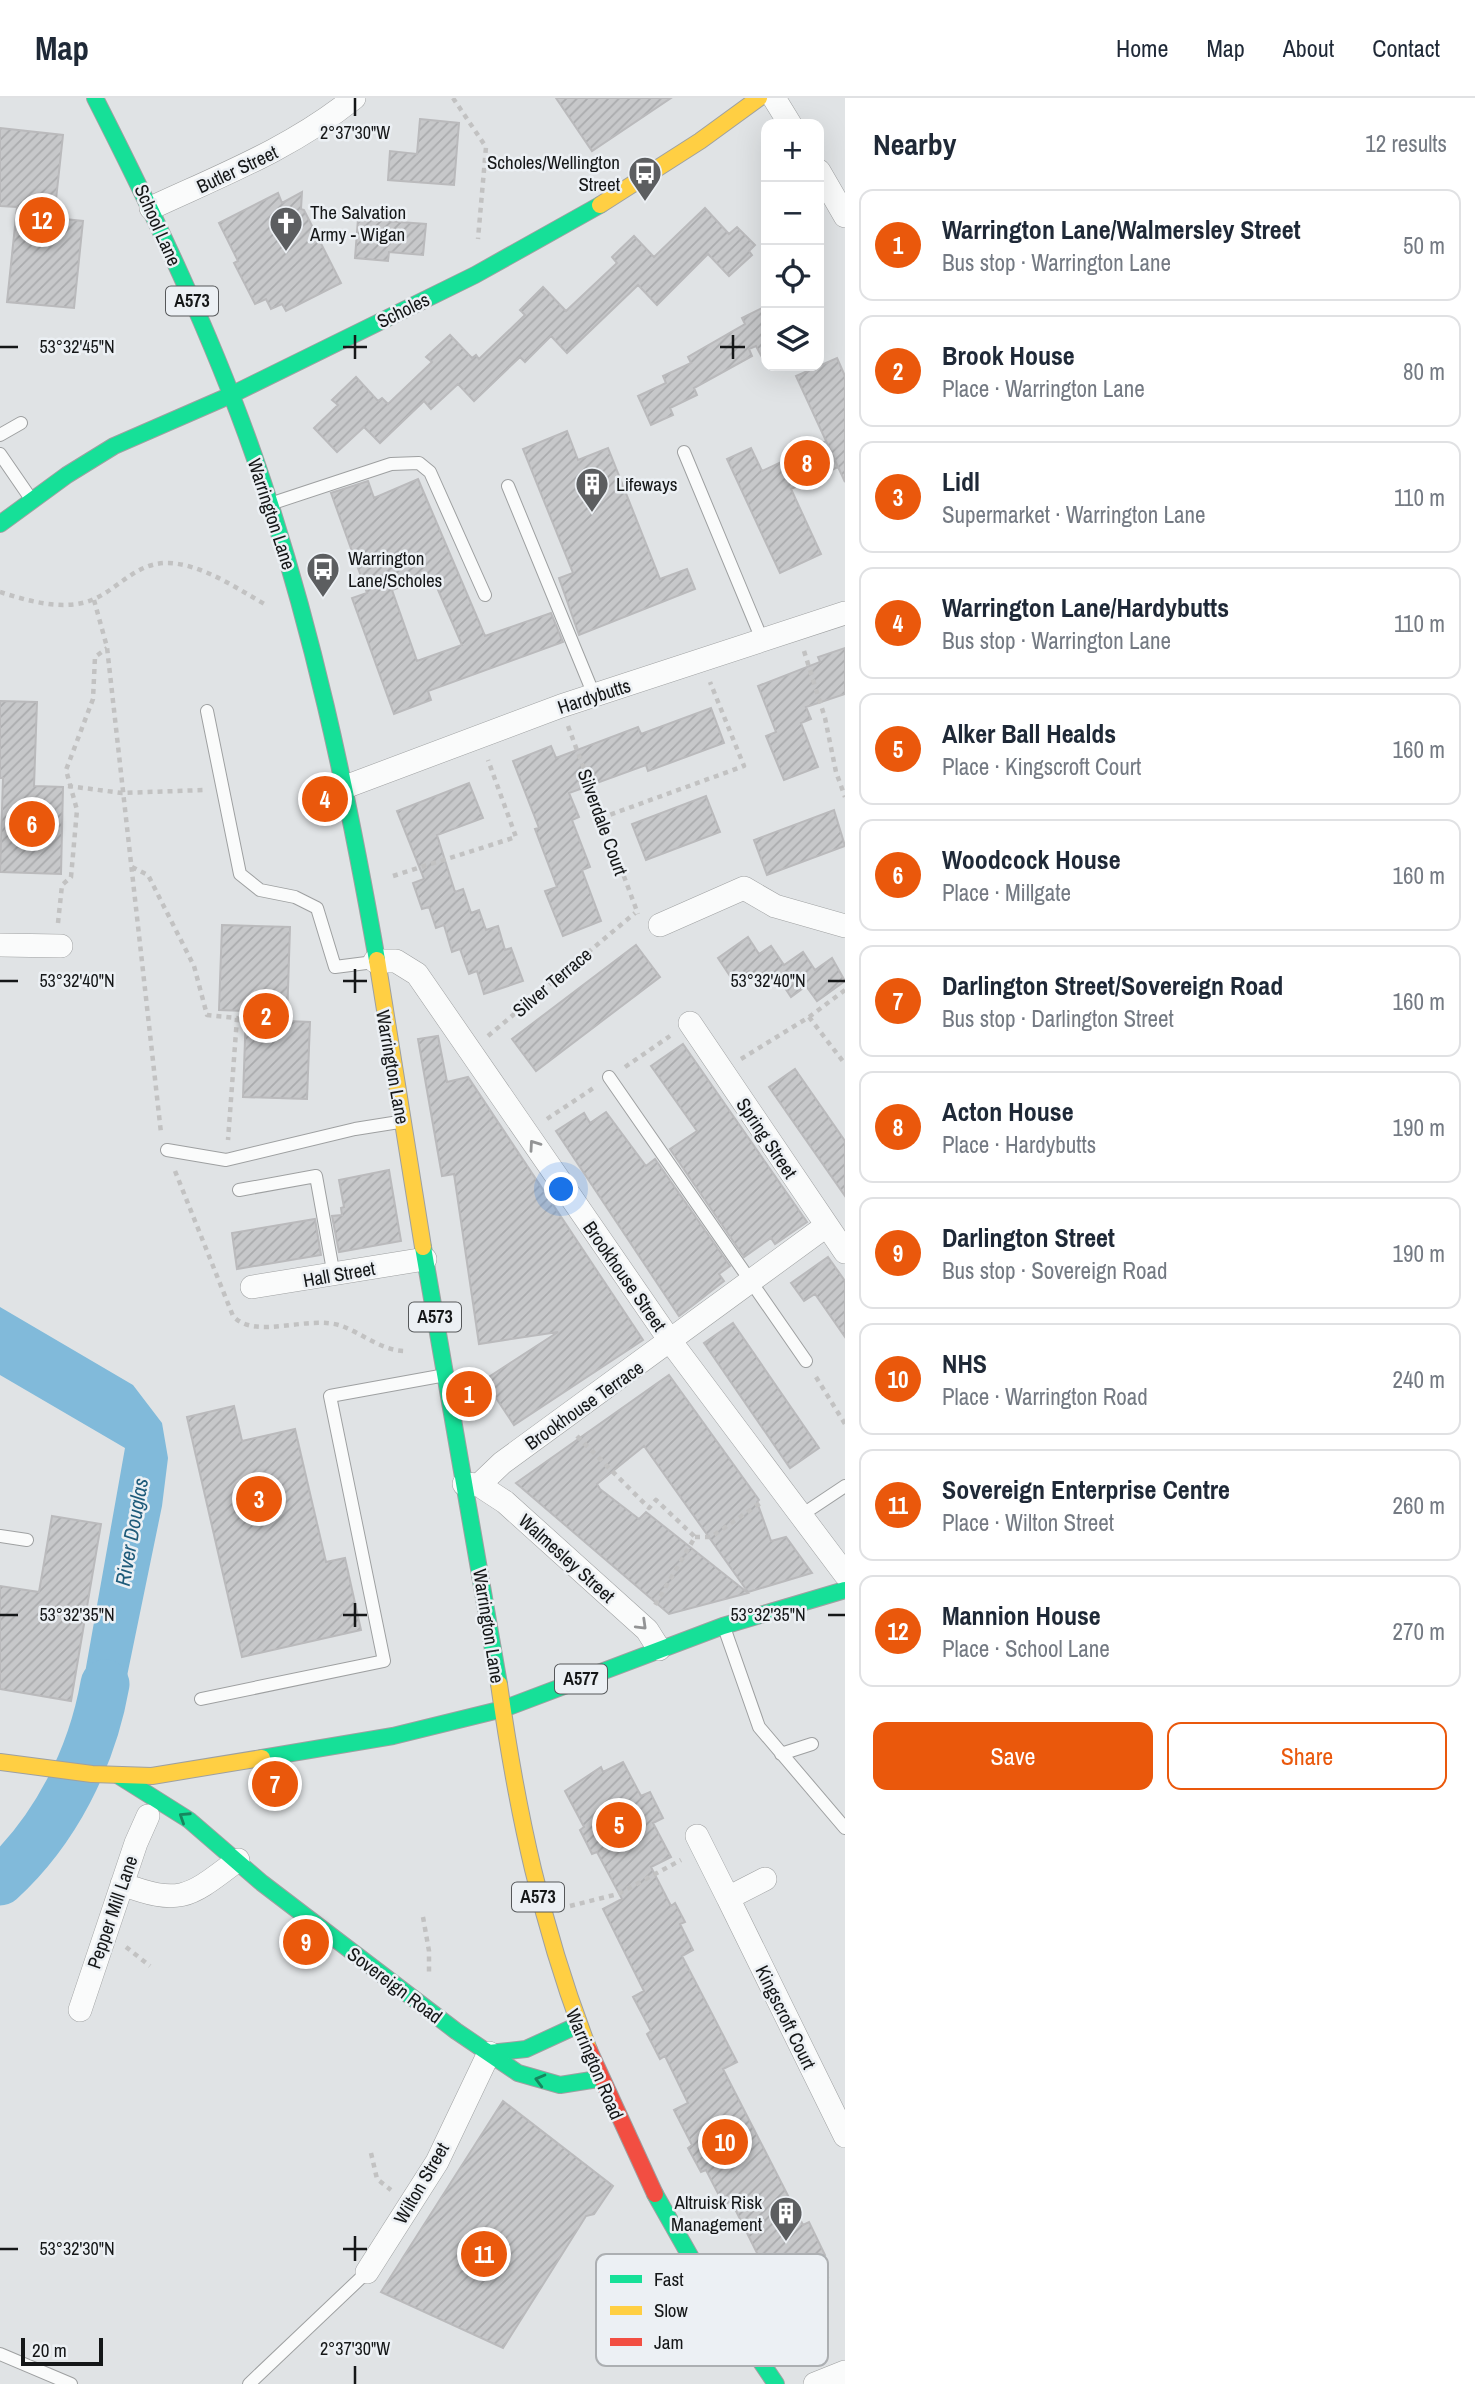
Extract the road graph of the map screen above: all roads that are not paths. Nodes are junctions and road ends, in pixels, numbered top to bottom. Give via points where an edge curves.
1 (95, 98) edge
2 (354, 98) edge
3 (760, 98) edge
4 (774, 98) edge
5 (787, 119) edge
6 (824, 180) edge
7 (151, 208) junction
8 (845, 216) edge
9 (231, 395) junction
10 (20, 423) dead end
11 (0, 435) edge
12 (684, 452) dead end
13 (0, 454) edge
14 (508, 486) dead end
15 (31, 499) junction
16 (270, 504) junction
17 (1, 521) edge
18 (485, 595) dead end
19 (845, 613) edge
20 (763, 642) junction
21 (594, 695) junction
22 (207, 711) dead end
23 (345, 787) junction
24 (660, 925) road end
25 (845, 926) edge
26 (0, 945) edge
27 (57, 946) road end
28 (375, 961) junction
29 (690, 1023) dead end
30 (609, 1077) dead end
31 (403, 1122) junction
32 (167, 1150) road end
33 (239, 1190) dead end
34 (826, 1226) junction
35 (845, 1252) edge
36 (425, 1259) junction
37 (334, 1276) junction
38 (753, 1281) junction
39 (252, 1287) dead end
40 (671, 1342) junction
41 (806, 1361) road end
42 (444, 1376) junction
43 (471, 1485) junction
44 (845, 1486) edge
45 (803, 1514) junction
46 (0, 1536) edge
47 (27, 1540) dead end
48 (845, 1574) edge
49 (845, 1590) edge
50 (723, 1626) junction
51 (659, 1649) junction
52 (201, 1699) dead end
53 (503, 1709) junction
54 (812, 1744) dead end
55 (781, 1754) junction
56 (0, 1762) edge
57 (119, 1776) junction
58 (148, 1816) dead end
59 (845, 1828) edge
60 (700, 1843) road end
61 (238, 1860) junction
62 (765, 1879) dead end
63 (122, 1884) junction
64 (728, 1898) junction
65 (80, 2010) dead end
66 (576, 2026) junction
67 (489, 2053) junction
68 (598, 2079) junction
69 (845, 2136) edge
70 (688, 2254) edge
71 (367, 2272) joint
72 (0, 2354) edge
73 (762, 2366) edge
74 (845, 2372) edge
75 (71, 2384) edge
76 (249, 2384) edge
77 (776, 2384) edge
78 (815, 2384) edge

1 - 7 main road, School Lane / A573
2 - 7 street, Butler Street via 277,151
3 - 9 main road, Scholes via 591,211 475,275
4 - 5 street
6 - 8 street
7 - 9 main road, School Lane / A573
9 - 15 main road, Scholes via 114,446
9 - 16 main road, Warrington Lane / A573
10 - 11 lane
12 - 20 lane
13 - 15 lane
14 - 21 lane
15 - 17 main road, Scholes
16 - 18 lane via 391,464 419,463 430,472
16 - 23 main road, Warrington Lane / A573 via 332,723
19 - 20 street, Hardybutts
20 - 21 street, Hardybutts
21 - 23 street, Hardybutts
22 - 28 lane via 240,874 260,890 295,897 317,908 335,967
23 - 28 main road, Warrington Lane / A573
24 - 25 street via 744,888 775,906
26 - 27 street
28 - 31 main road, Warrington Lane / A573
40 -> 28 street, Brookhouse Street via 417,974 396,961
29 - 34 street, Spring Street
30 - 38 lane
31 - 32 lane via 226,1160
31 - 36 main road, Warrington Lane / A573
33 - 37 lane via 316,1175
34 - 35 street, Spring Street
34 - 38 street, Brookhouse Terrace
36 - 37 street, Hall Street
36 - 42 main road, Warrington Lane / A573
37 - 39 street, Hall Street
38 - 40 street, Brookhouse Terrace
38 - 41 lane
40 - 43 street, Brookhouse Terrace
40 - 45 street, Brookhouse Street
42 - 43 main road, Warrington Lane / A573
42 - 52 lane via 330,1395 384,1661
43 -> 51 street, Walmesley Street via 505,1502 647,1630
43 - 53 main road, Warrington Lane / A573
44 - 45 lane
45 - 48 street, Brookhouse Street
46 - 47 lane
49 - 50 main road, A577
50 - 51 main road, A577
50 - 55 lane via 759,1727
51 - 53 main road, A577
53 - 57 main road, A577 via 393,1737 164,1774
53 - 66 main road, Warrington Road / A573 via 516,1803 542,1914
54 - 55 lane
55 - 59 lane
56 - 57 main road, A577
61 -> 57 main road, Sovereign Road via 189,1819
58 - 63 street, Pepper Mill Lane
60 - 64 street, Kingscroft Court
61 - 63 street via 182,1895 156,1897
61 - 67 main road, Sovereign Road via 338,1942
62 - 64 street
63 - 65 street, Pepper Mill Lane
64 - 69 street, Kingscroft Court
66 - 67 main road via 526,2049
66 - 68 main road, Warrington Road / A573
68 -> 67 main road, Sovereign Road via 569,2084 541,2081 518,2073
67 - 71 street, Wilton Street via 437,2162
68 - 70 main road, Warrington Road / A573
71 - 76 lane
72 - 75 lane
73 - 77 main road, Warrington Road / A573
74 - 78 street

